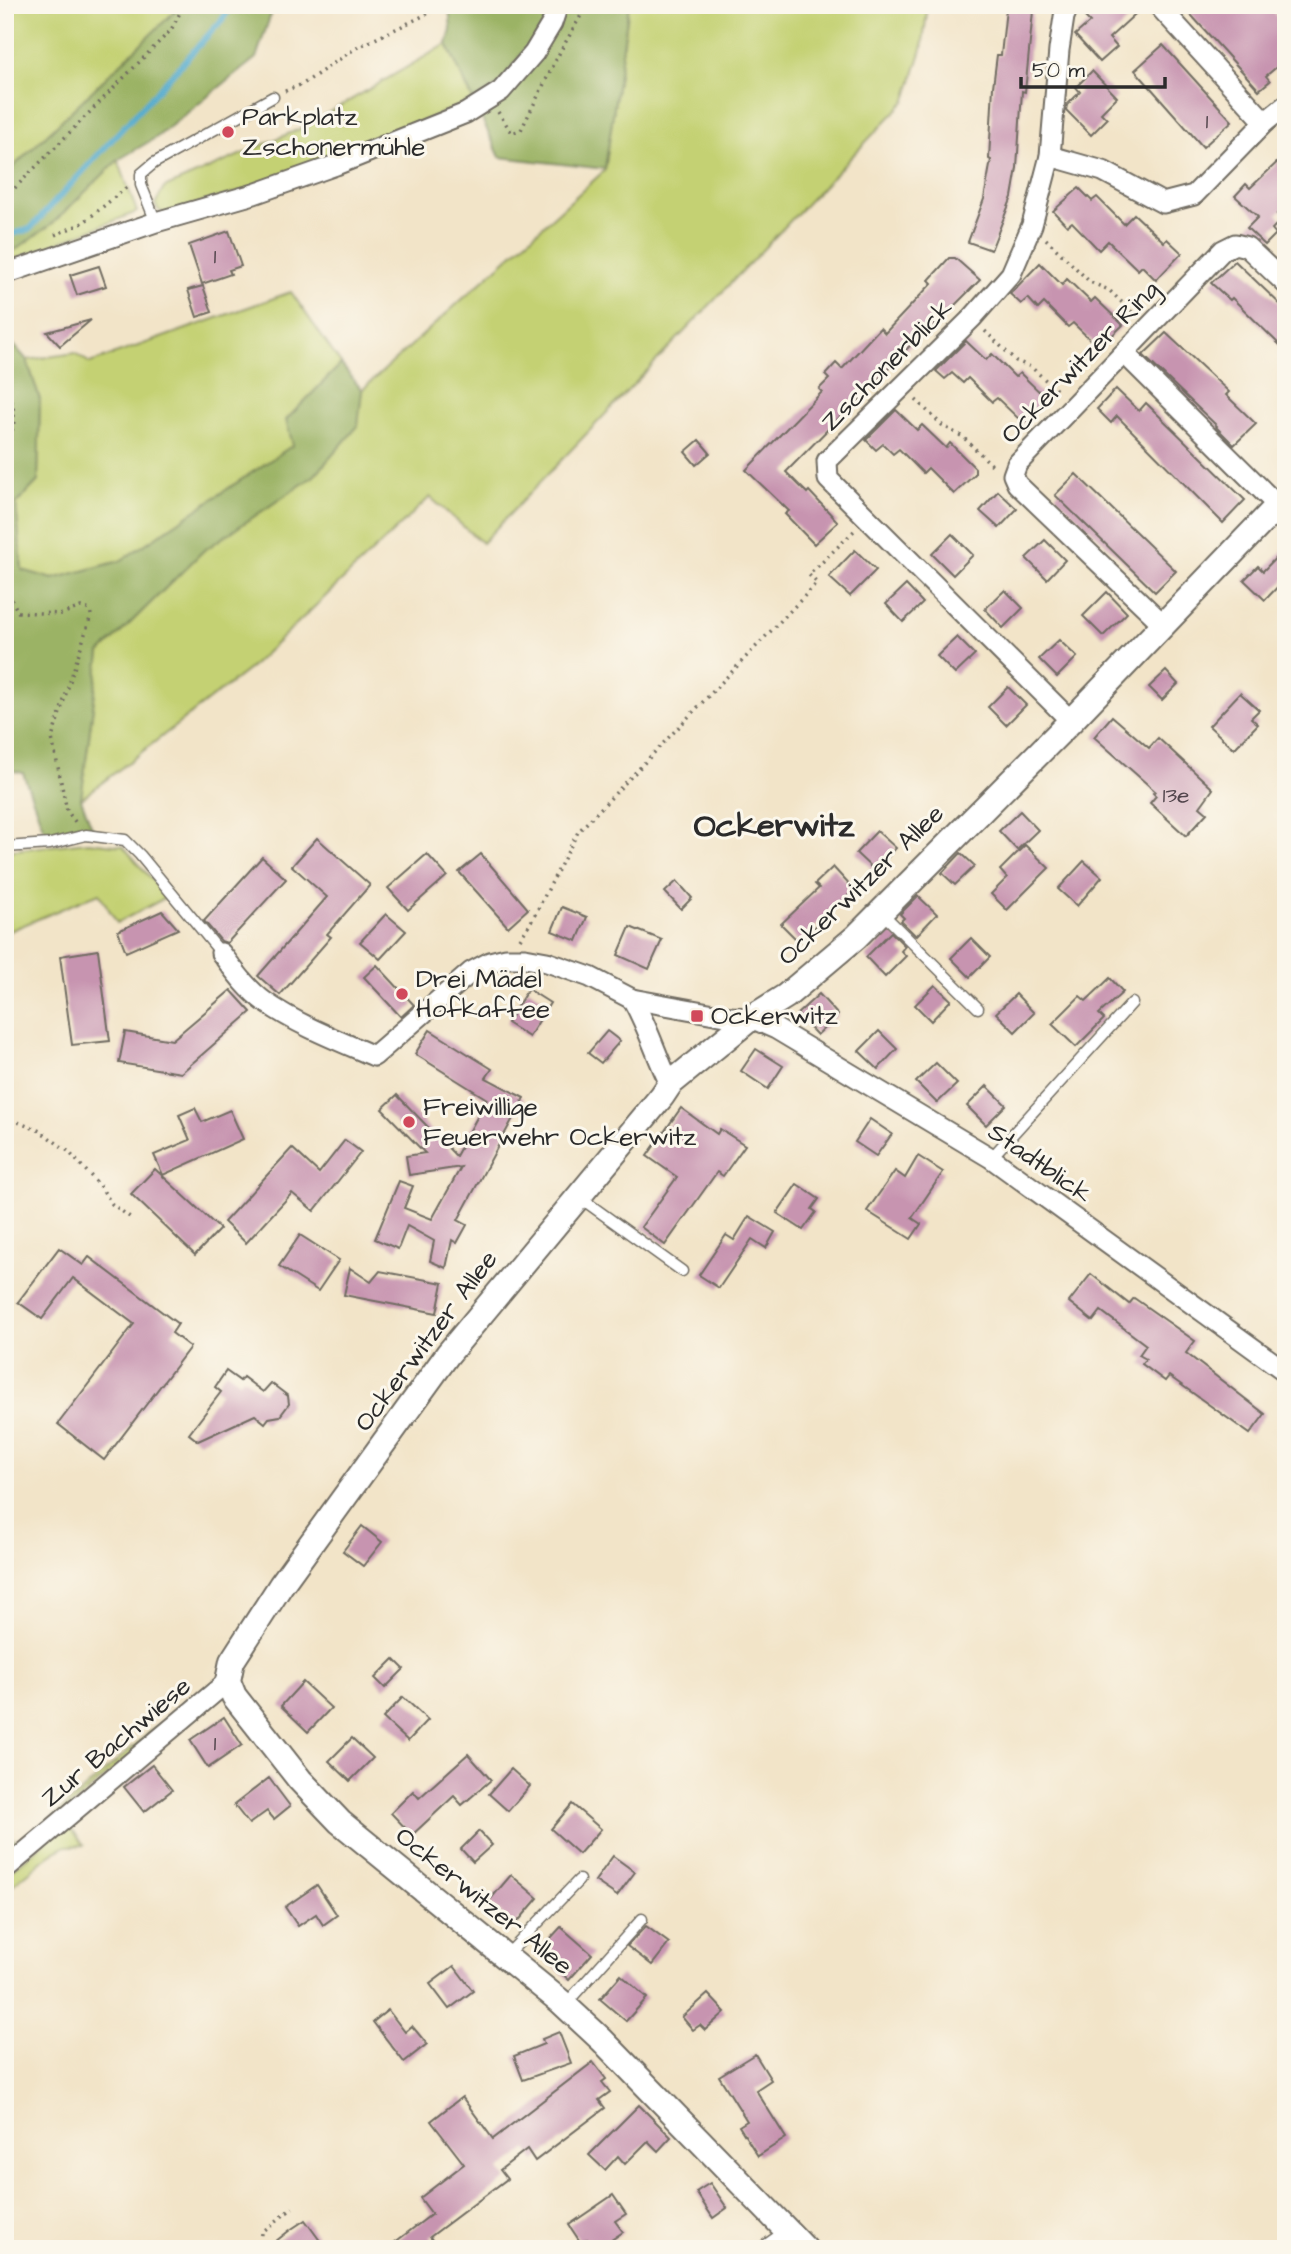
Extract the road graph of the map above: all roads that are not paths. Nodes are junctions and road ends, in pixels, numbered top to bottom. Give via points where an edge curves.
1 (558, 5) edge
2 (1069, 5) edge
3 (1158, 5) edge
4 (273, 97) road end
5 (1286, 106) edge
6 (1265, 122) junction
7 (1050, 156) junction
8 (156, 222) junction
9 (5, 274) edge
10 (1286, 284) edge
11 (1125, 354) junction
12 (1282, 502) edge
13 (1164, 625) junction
14 (1071, 721) junction
15 (5, 847) edge
16 (881, 912) junction
17 (221, 953) joint
18 (632, 999) junction
19 (1132, 1003) dead end
20 (978, 1008) dead end
21 (751, 1018) junction
22 (670, 1084) junction
23 (991, 1158) junction
24 (578, 1197) junction
25 (682, 1270) dead end
26 (1286, 1372) edge
27 (228, 1681) junction
28 (5, 1869) edge
29 (579, 1880) dead end
30 (642, 1919) dead end
31 (506, 1957) junction
32 (565, 2005) junction
33 (787, 2230) junction
34 (760, 2249) edge
35 (804, 2249) edge

1 - 8 street via 534,53 501,91 466,113 254,194
2 - 7 street, Zschonerblick via 1059,50
3 - 6 street
4 - 8 lane via 141,174
5 - 6 street
6 - 7 street via 1194,194 1163,203 1103,171
7 - 14 street, Zschonerblick via 1032,225 1011,274 827,461 828,479
8 - 9 street
10 - 11 street, Ockerwitzer Ring via 1247,247 1235,244 1223,250
11 - 12 street
11 - 13 street, Ockerwitzer Ring via 1017,464 1013,475 1017,484
12 - 13 street, Ockerwitzer Allee
13 - 14 street, Ockerwitzer Allee
14 - 16 street, Ockerwitzer Allee
15 - 17 lane via 50,844 86,835 125,840
16 - 20 lane
16 - 21 street, Ockerwitzer Allee via 786,996
17 - 18 street, Stadtblick via 264,1001 316,1031 374,1056 471,972 506,958 547,962
18 - 21 street, Stadtblick
18 - 22 street
19 - 23 lane
21 - 22 street, Ockerwitzer Allee
21 - 23 street, Stadtblick
22 - 24 street, Ockerwitzer Allee
23 - 26 street, Stadtblick
24 - 25 lane
24 - 27 street, Ockerwitzer Allee via 440,1365 246,1637 232,1661
27 - 28 street, Zur Bachwiese
27 - 31 street, Ockerwitzer Allee via 257,1727 340,1822
29 - 31 lane
30 - 32 lane
31 - 32 street, Ockerwitzer Allee
32 - 33 street, Ockerwitzer Allee
33 - 34 lane
33 - 35 street, Ockerwitzer Allee

